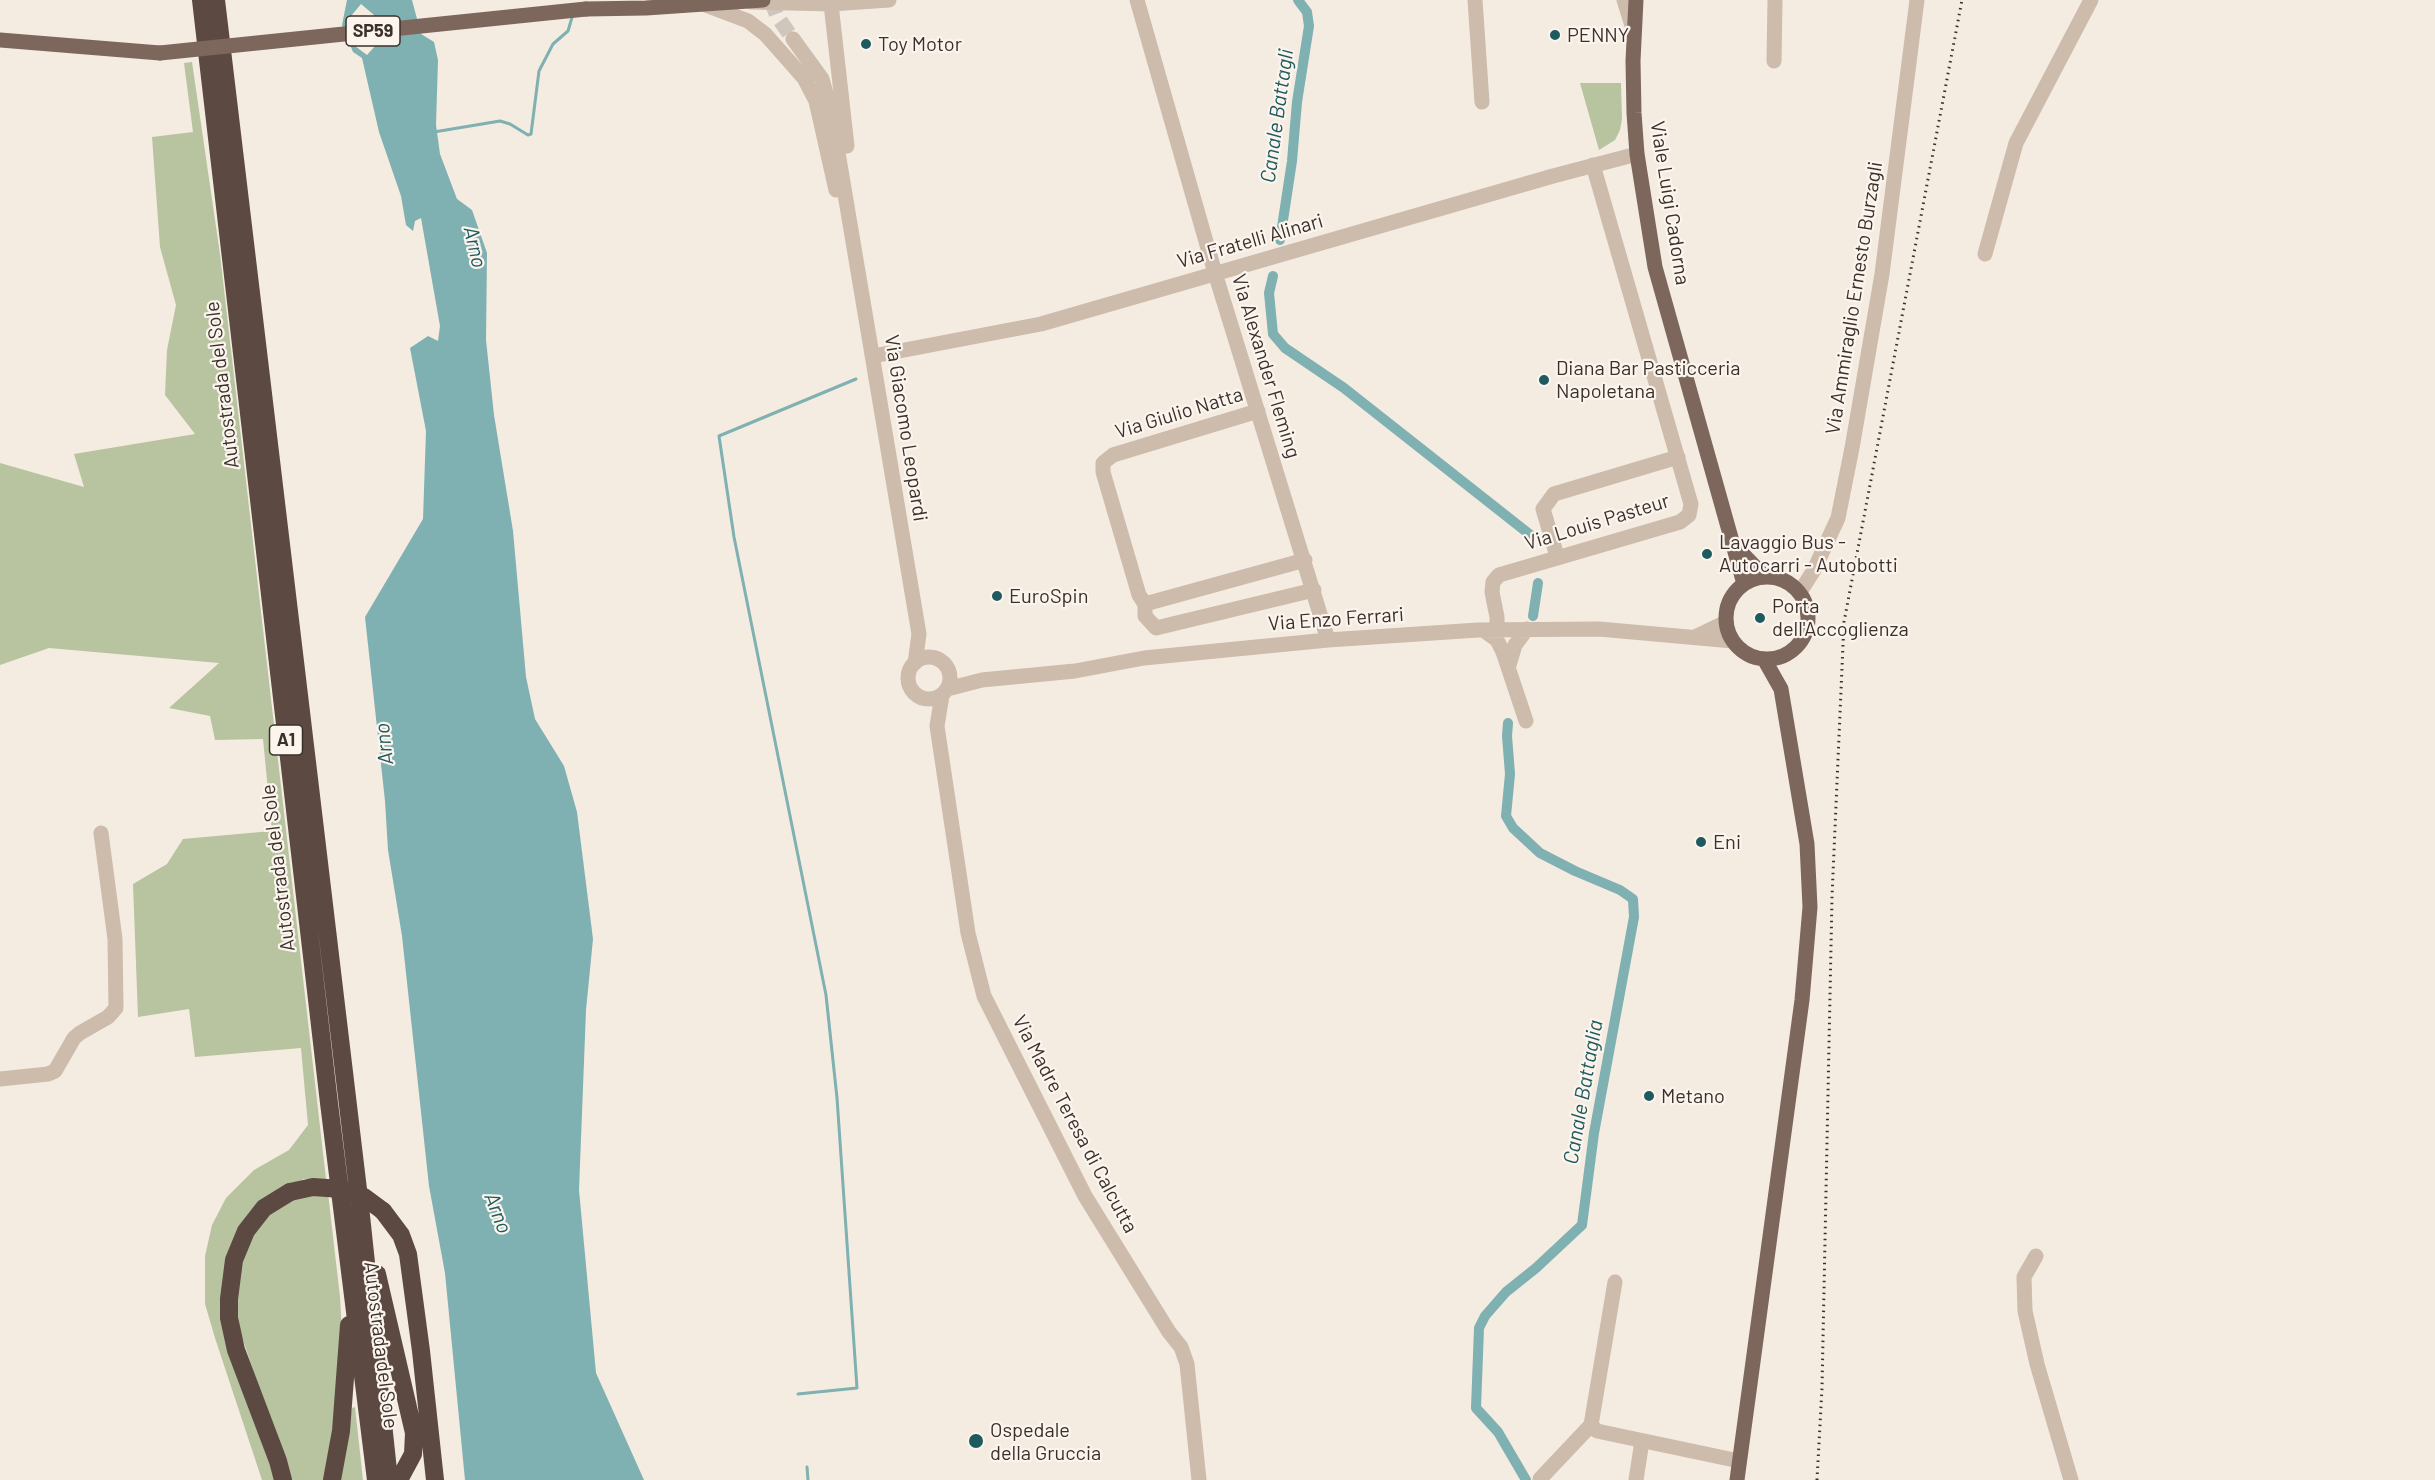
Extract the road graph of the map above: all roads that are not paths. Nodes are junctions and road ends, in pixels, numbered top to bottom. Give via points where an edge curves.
1 (201, 0) edge
2 (216, 0) edge
3 (662, 0) edge
4 (763, 0) edge
5 (889, 0) edge
6 (1137, 0) edge
7 (1475, 0) edge
8 (1624, 0) edge
9 (1636, 0) edge
10 (1775, 0) edge
11 (1917, 0) edge
12 (2091, 0) edge
13 (626, 2) edge
14 (742, 2) junction
15 (703, 4) junction
16 (831, 4) junction
17 (586, 9) junction
18 (1634, 34) junction
19 (793, 39) tunnel mouth
20 (0, 40) edge
21 (1774, 61) dead end
22 (1482, 102) dead end
23 (1636, 154) junction
24 (1593, 165) junction
25 (850, 230) junction
26 (1985, 254) dead end
27 (1215, 273) junction
28 (873, 356) junction
29 (1258, 411) junction
30 (1678, 457) junction
31 (1735, 546) junction
32 (1557, 556) junction
33 (1305, 560) junction
34 (1764, 576) junction
35 (1744, 584) junction
36 (1314, 590) junction
37 (1800, 592) junction
38 (1145, 604) junction
39 (1726, 622) junction
40 (1490, 629) junction
41 (1527, 629) junction
42 (919, 634) junction
43 (1695, 637) junction
44 (1328, 640) junction
45 (1733, 641) junction
46 (1787, 654) junction
47 (1764, 659) junction
48 (915, 663) junction
49 (941, 663) junction
50 (1509, 666) junction
51 (982, 680) junction
52 (1781, 689) junction
53 (944, 692) junction
54 (923, 698) junction
55 (1526, 721) dead end
56 (937, 726) junction
57 (101, 833) dead end
58 (984, 996) joint
59 (0, 1079) edge
60 (360, 1206) junction
61 (2036, 1256) dead end
62 (1615, 1282) dead end
63 (351, 1291) junction
64 (1591, 1425) junction
65 (1641, 1441) junction
66 (1739, 1461) junction
67 (1540, 1479) edge
68 (283, 1480) edge
69 (332, 1480) edge
70 (376, 1480) edge
71 (389, 1480) edge
72 (399, 1480) edge
73 (435, 1480) edge
74 (1199, 1480) edge
75 (1636, 1480) edge
76 (1737, 1480) edge
77 (2071, 1480) edge

1 - 63 highway, Autostrada del Sole / A1
2 - 60 highway, Autostrada del Sole / A1
3 - 13 main road
4 - 14 main road, SP59
5 - 16 street
6 - 27 street, Via Alexander Fleming
7 - 22 street
8 - 18 street
9 - 18 main road, Viale Luigi Cadorna
10 - 21 street
11 - 37 street, Via Ammiraglio Ernesto Burzagli via 1882,273 1850,460 1838,518
12 - 26 street via 2016,143
13 - 17 main road
14 - 15 main road, SP59
14 - 16 street
15 - 17 main road, SP59
15 - 25 street, Via Giacomo Leopardi via 748,21 765,34 804,78 816,101 832,178
16 - 25 street, Via Giacomo Leopardi via 850,174
17 - 20 main road, SP59, bridge via 160,53
18 - 23 main road, Viale Luigi Cadorna
19 - 25 street, Via Giacomo Leopardi via 822,79 831,111
23 - 24 street, Via Fratelli Alinari
23 - 31 main road, Viale Luigi Cadorna via 1655,267
24 - 27 street, Via Fratelli Alinari
24 - 30 street, Via Louis Pasteur
25 - 28 street, Via Giacomo Leopardi
27 - 28 street, Via Fratelli Alinari via 1041,324
27 - 29 street, Via Alexander Fleming
28 - 42 street, Via Giacomo Leopardi
29 - 33 street, Via Alexander Fleming
29 - 38 street, Via Giulio Natta via 1113,455 1103,463 1139,595
30 - 32 street via 1554,494 1543,508
30 - 32 street, Via Louis Pasteur via 1691,504 1689,515 1680,522
31 - 34 main road, Viale Luigi Cadorna
31 - 35 main road, Viale Luigi Cadorna
32 - 40 street, Via Louis Pasteur via 1505,572 1493,582 1497,617
33 - 36 street, Via Alexander Fleming
33 - 38 street
34 - 35 main road
34 - 37 main road via 1784,580
35 - 39 main road via 1730,601
36 - 38 street via 1156,628 1145,616
36 - 44 street, Via Alexander Fleming
37 - 46 main road via 1809,619 1806,633
39 - 43 street
39 - 45 main road
40 - 41 street, Via Enzo Ferrari
40 - 44 street, Via Enzo Ferrari
40 - 50 street
41 - 43 street, Via Enzo Ferrari via 1599,629
41 - 50 street via 1515,645
42 - 48 street, Via Giacomo Leopardi
42 - 49 street, Via Giacomo Leopardi
43 - 45 street, Via Enzo Ferrari
44 - 51 street, Via Enzo Ferrari via 1144,658 1075,671
45 - 47 main road via 1752,656
46 - 47 main road
46 - 52 main road
47 - 52 main road
48 - 49 street via 925,658
48 - 54 street, Via Giacomo Leopardi via 908,680 913,692
49 - 51 street
49 - 53 street, Via Giacomo Leopardi via 950,678
50 - 55 street
51 - 53 street, Via Enzo Ferrari
52 - 66 main road via 1807,844 1809,926
53 - 54 street
53 - 56 street, Via Giacomo Leopardi
54 - 56 street, Via Giacomo Leopardi
56 - 58 street, Via Giacomo Leopardi via 968,933
57 - 59 street via 115,939 116,1008 74,1038 55,1071
58 - 74 street, Via Madre Teresa di Calcutta via 1085,1196 1181,1347 1187,1364
60 - 71 highway, Autostrada del Sole / A1
60 - 72 highway via 414,1433 413,1454
61 - 77 street via 2024,1278 2025,1311
62 - 64 street
63 - 69 highway via 341,1431
63 - 70 highway, Autostrada del Sole / A1
64 - 65 street via 1597,1431
64 - 67 street
65 - 66 street
65 - 75 street
66 - 76 main road
68 - 73 highway, bridge via 236,1350 229,1299 234,1260 246,1231 264,1208 290,1192 319,1187 364,1197 383,1211 401,1235 411,1269

